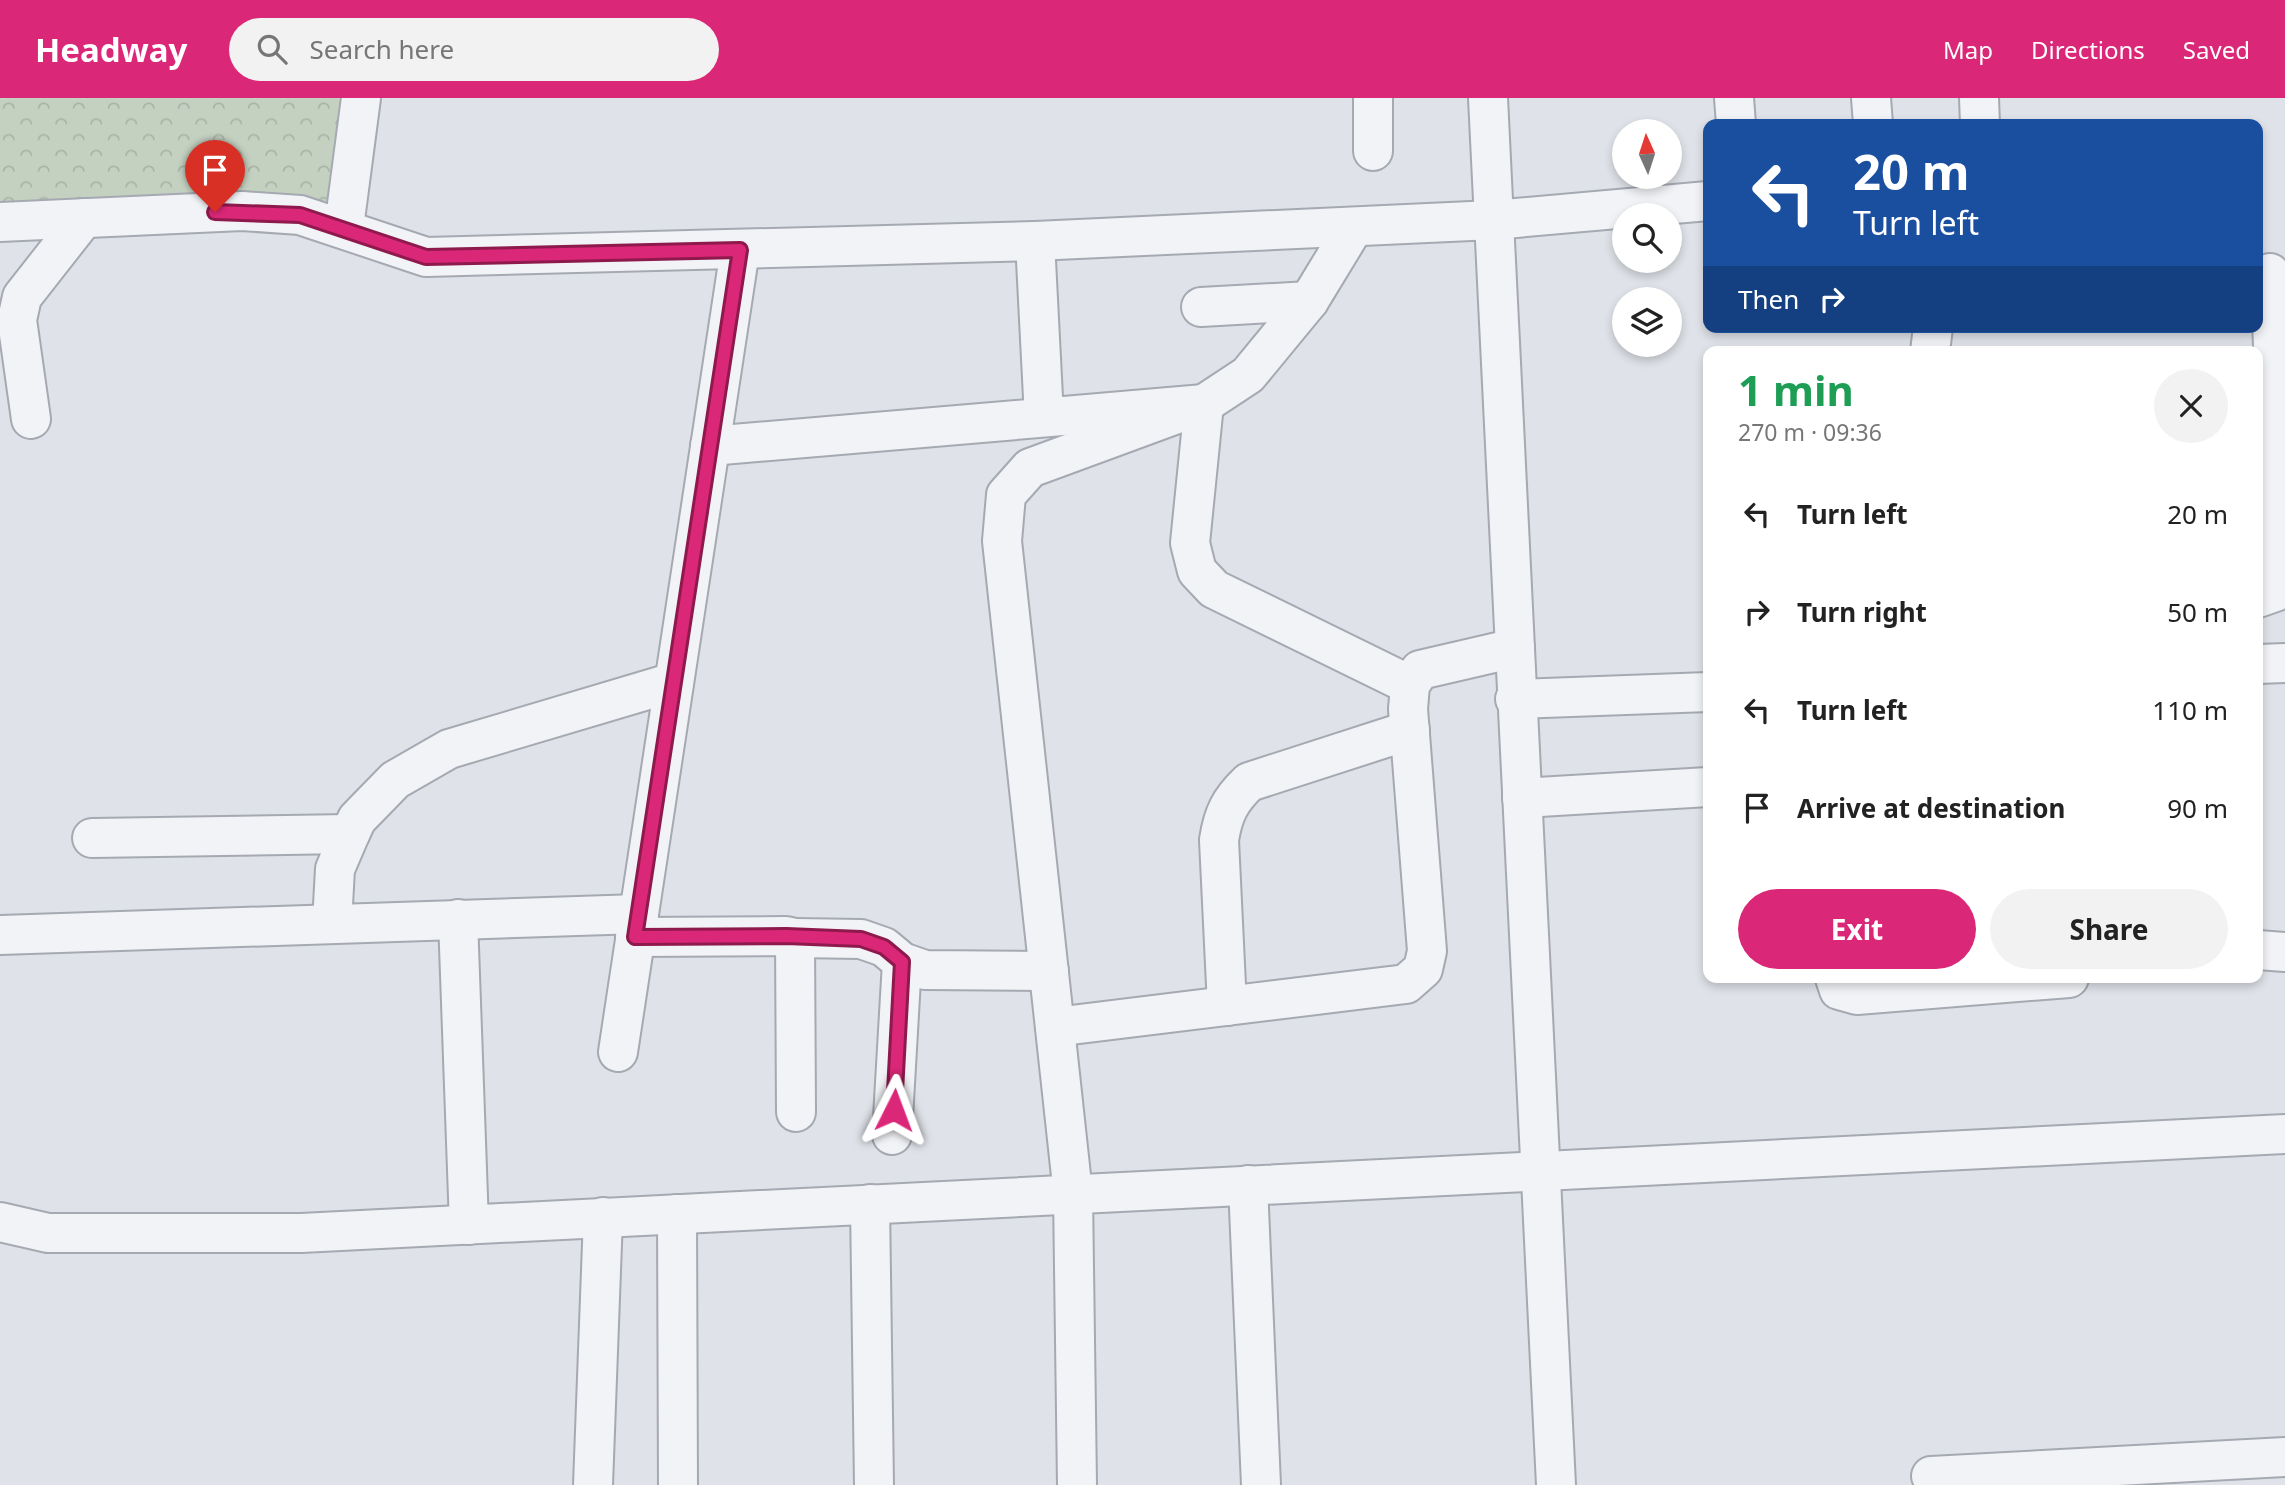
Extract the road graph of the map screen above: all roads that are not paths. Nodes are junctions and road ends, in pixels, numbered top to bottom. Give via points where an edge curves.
1 (361, 98) edge
2 (1373, 98) edge
3 (1488, 98) edge
4 (1734, 98) edge
5 (1871, 98) edge
6 (1979, 98) edge
7 (1736, 119) edge
8 (1873, 119) edge
9 (1980, 119) edge
10 (1373, 151) dead end
11 (1703, 201) edge
12 (84, 218) junction
13 (1493, 220) junction
14 (0, 222) edge
15 (344, 227) junction
16 (1354, 227) junction
17 (1035, 241) junction
18 (740, 250) junction
19 (2271, 273) edge
20 (1309, 301) junction
21 (1201, 307) dead end
22 (1204, 404) junction
23 (1044, 418) junction
24 (31, 419) dead end
25 (710, 446) junction
26 (2263, 596) edge
27 (1515, 648) junction
28 (2285, 663) edge
29 (2263, 664) edge
30 (674, 682) junction
31 (1410, 685) junction
32 (1703, 692) edge
33 (1515, 699) junction
34 (1410, 730) junction
35 (1703, 787) edge
36 (1522, 798) junction
37 (350, 834) junction
38 (92, 838) dead end
39 (458, 919) junction
40 (332, 923) junction
41 (637, 925) junction
42 (0, 935) edge
43 (795, 938) junction
44 (2263, 950) edge
45 (2285, 952) edge
46 (902, 962) junction
47 (1049, 971) junction
48 (1837, 983) edge
49 (2007, 983) edge
50 (1227, 1006) junction
51 (1055, 1027) junction
52 (618, 1052) dead end
53 (796, 1112) dead end
54 (2285, 1134) edge
55 (892, 1135) dead end
56 (1540, 1170) junction
57 (1248, 1185) junction
58 (1073, 1194) junction
59 (870, 1204) junction
60 (677, 1214) junction
61 (603, 1217) junction
62 (0, 1222) edge
63 (469, 1224) junction
64 (2285, 1457) edge
65 (2236, 1473) edge
66 (1931, 1476) dead end
67 (593, 1485) edge
68 (678, 1485) edge
69 (874, 1485) edge
70 (1077, 1485) edge
71 (1261, 1485) edge
72 (1556, 1485) edge

1 - 15 street
2 - 10 street
3 - 13 street
4 - 7 street
5 - 8 street
6 - 9 street
11 - 13 street
12 - 14 street
12 - 15 street via 242,211 300,215
12 - 24 street via 22,297 17,320
13 - 16 street
13 - 27 street
15 - 18 street via 384,246 426,257
16 - 17 street
16 - 20 street
17 - 18 street
17 - 23 street
18 - 25 street
19 - 26 street via 2282,565 2275,592
20 - 21 street
20 - 22 street via 1248,375
22 - 23 street
22 - 31 street via 1191,543 1197,571 1214,589
22 - 47 street via 1030,468 1006,495 1002,541
23 - 25 street
25 - 30 street
27 - 31 street via 1420,670
27 - 33 street
28 - 29 street
30 - 37 street via 449,749 395,780 357,819
30 - 41 street
31 - 34 street
32 - 33 street
33 - 36 street
34 - 50 street via 1249,782 1232,799 1222,817 1219,840
34 - 50 street via 1427,951 1423,969 1406,984
35 - 36 street
36 - 56 street
37 - 38 street
37 - 40 street via 335,869
39 - 40 street
39 - 41 street
39 - 63 street
40 - 42 street
41 - 43 street
41 - 52 street
43 - 46 street via 861,939 884,947
43 - 53 street
44 - 45 street
46 - 47 street via 925,970
46 - 55 street
47 - 51 street
48 - 49 street via 1839,990 1857,995
50 - 51 street
51 - 58 street
54 - 56 street
56 - 57 street
56 - 72 street
57 - 58 street
57 - 71 street
58 - 59 street
58 - 70 street
59 - 60 street
59 - 69 street
60 - 61 street
60 - 68 street
61 - 63 street
61 - 67 street
62 - 63 street via 62,1233 300,1233
64 - 65 street
65 - 66 street

